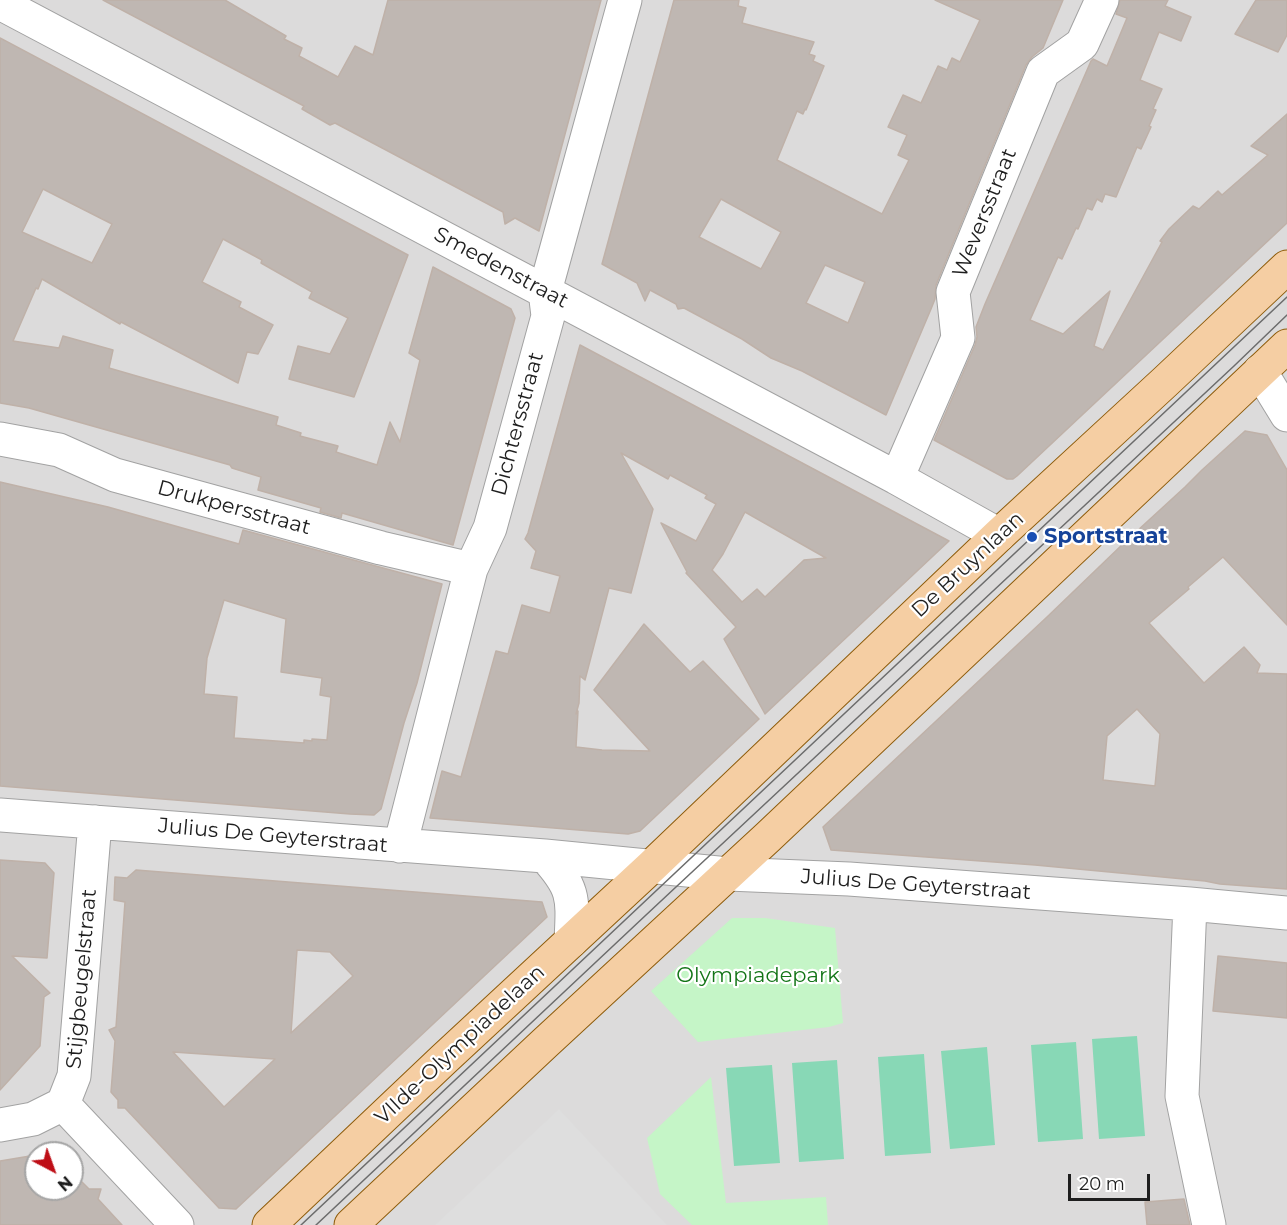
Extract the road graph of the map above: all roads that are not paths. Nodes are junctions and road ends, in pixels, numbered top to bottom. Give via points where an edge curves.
1 (625, 0) edge
2 (1102, 0) edge
3 (0, 3) edge
4 (1287, 267) edge
5 (545, 291) junction
6 (1287, 346) edge
7 (1260, 371) junction
8 (1287, 415) edge
9 (0, 439) edge
10 (897, 478) junction
11 (999, 535) junction
12 (471, 569) junction
13 (0, 815) edge
14 (95, 822) junction
15 (400, 846) junction
16 (545, 856) junction
17 (652, 866) junction
18 (728, 874) junction
19 (1190, 904) junction
20 (1287, 913) edge
21 (571, 941) junction
22 (63, 1104) junction
23 (0, 1125) edge
24 (177, 1225) edge
25 (269, 1225) edge
26 (351, 1225) edge
27 (1209, 1225) edge

1 - 5 street, Dichtersstraat
2 - 10 street, Weversstraat via 1083,44 1043,72 952,292 958,338
3 - 5 street, Smedenstraat
4 - 11 main road, De Bruynlaan
5 - 10 street, Smedenstraat
5 - 12 street, Dichtersstraat via 548,316 490,528
6 - 7 main road
7 - 8 street
7 - 18 main road
9 - 12 street, Drukpersstraat via 58,450 115,475
10 - 11 street, Smedenstraat
11 - 17 main road, De Bruynlaan
12 - 15 street, Dichtersstraat
13 - 14 street, Julius De Geyterstraat
14 - 15 street, Julius De Geyterstraat
14 - 22 street, Stijgbeugelstraat via 74,1077
15 - 16 street, Julius De Geyterstraat
16 - 17 street, Julius De Geyterstraat
16 - 21 street via 568,886
17 - 18 street, Julius De Geyterstraat
17 - 21 main road, VIIde-Olympiadelaan
18 - 19 street, Julius De Geyterstraat
18 - 26 main road
19 - 20 street, Julius De Geyterstraat
19 - 27 street via 1182,1096
21 - 25 main road, VIIde-Olympiadelaan
22 - 23 street via 33,1119
22 - 24 street

